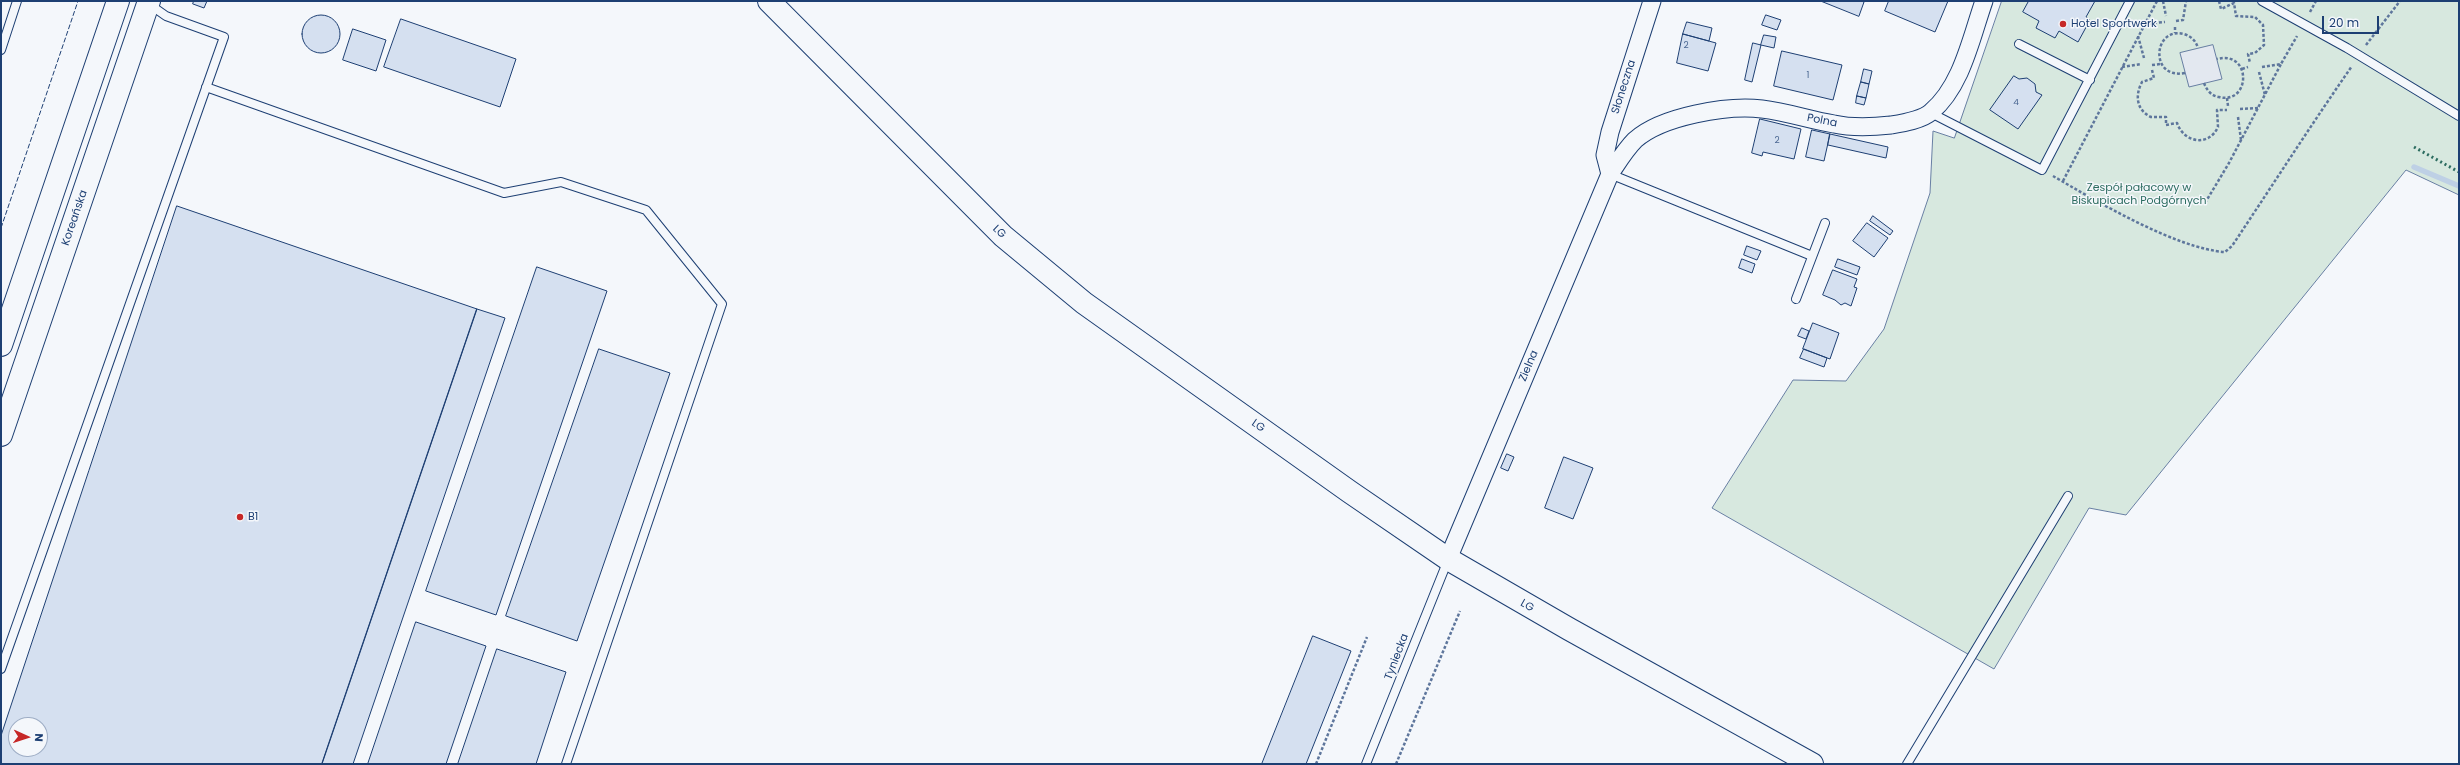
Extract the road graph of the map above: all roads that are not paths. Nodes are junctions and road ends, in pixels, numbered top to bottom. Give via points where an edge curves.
1 (17, 1) edge
2 (118, 1) edge
3 (769, 1) edge
4 (1652, 1) edge
5 (1984, 1) edge
6 (2130, 1) edge
7 (2262, 1) edge
8 (146, 2) edge
9 (2019, 44) dead end
10 (1, 50) edge
11 (2090, 80) junction
12 (206, 87) junction
13 (1930, 113) junction
14 (2459, 116) edge
15 (1610, 174) junction
16 (1825, 223) dead end
17 (1812, 256) junction
18 (1796, 299) dead end
19 (1, 345) edge
20 (1, 435) edge
21 (2068, 496) dead end
22 (1448, 559) junction
23 (1, 669) edge
24 (566, 764) edge
25 (1366, 764) edge
26 (1812, 764) edge
27 (1907, 764) edge

1 - 10 lane
2 - 19 main road
3 - 22 main road, LG via 1003,236 1078,298
4 - 15 street, Słoneczna via 1610,132 1605,155
5 - 13 street, Polna via 1961,67 1949,91
6 - 11 lane
7 - 14 lane
8 - 12 lane via 166,16 224,37
8 - 20 main road, Koreańska
9 - 11 lane
11 - 13 lane via 2042,170
12 - 23 lane
12 - 24 lane via 504,193 561,182 646,210 722,304
13 - 15 street, Polna via 1905,123 1872,127 1835,125 1762,109 1744,108 1706,113 1667,122 1650,130 1622,155
15 - 17 lane
15 - 22 street, Zielna
16 - 17 lane
17 - 18 lane
21 - 27 lane
22 - 25 lane, Tyniecka
22 - 26 main road, LG

